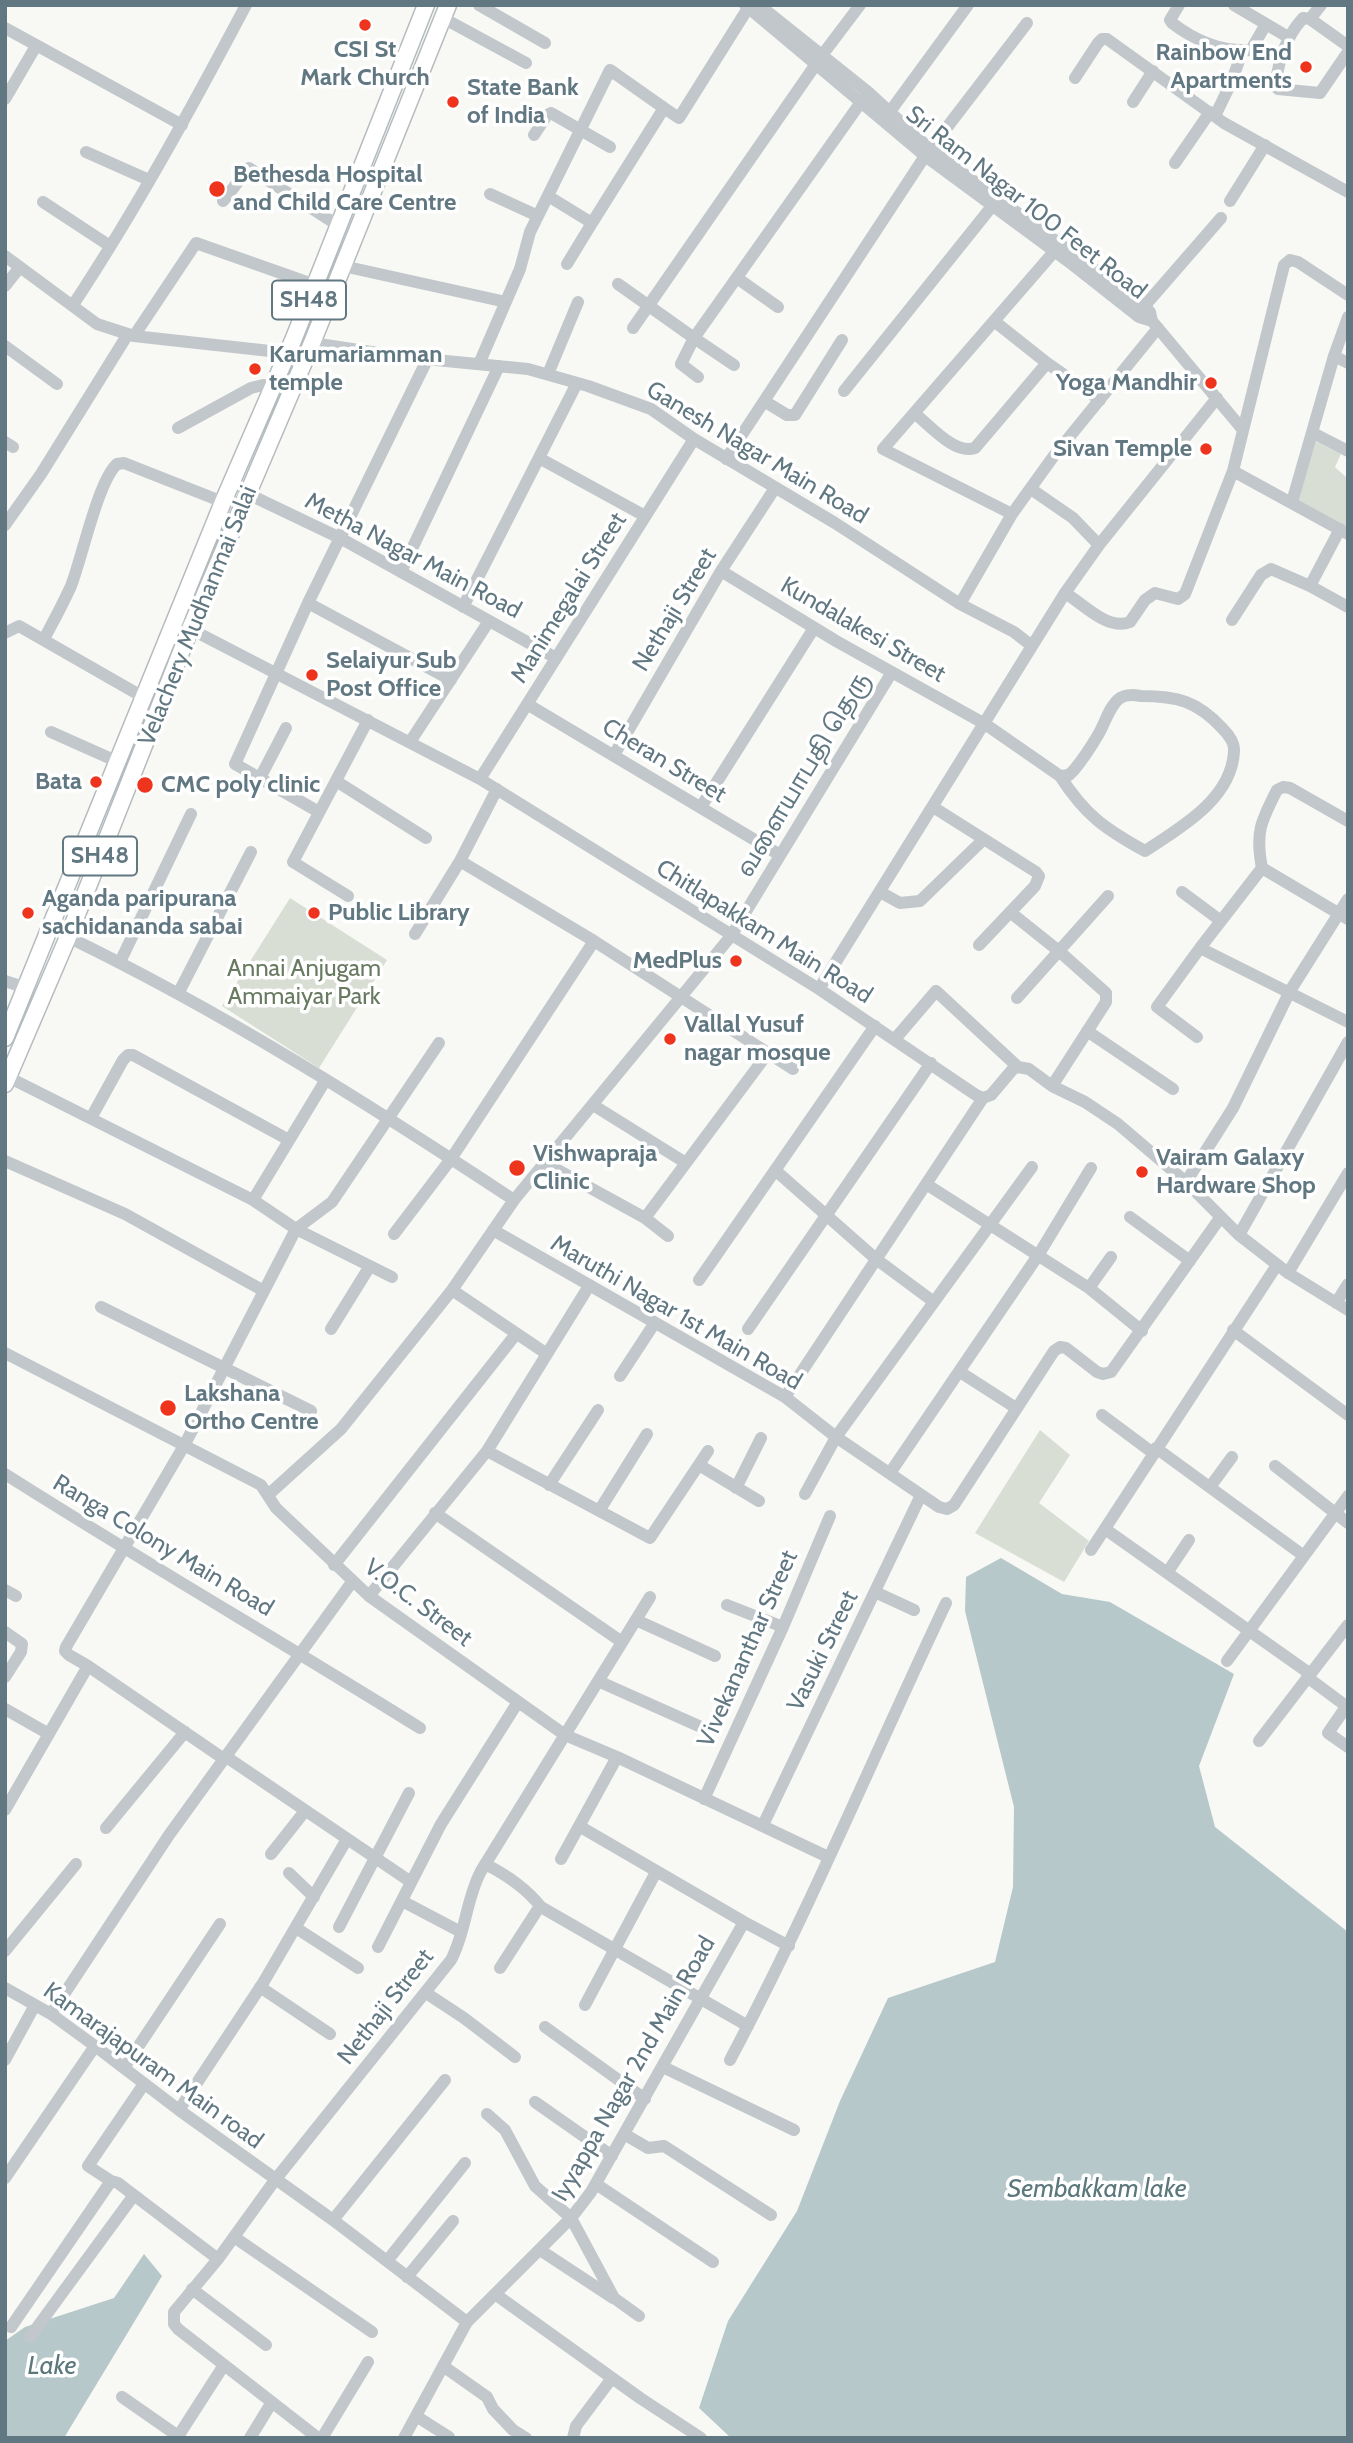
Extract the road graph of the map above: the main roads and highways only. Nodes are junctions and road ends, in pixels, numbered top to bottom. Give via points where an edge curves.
1 (426, 5) edge
2 (445, 12) edge
3 (5, 1038) edge
4 (7, 1080) edge

1 - 3 main road, Velachery Mudhanmai Salai / SH48 via 288,353
2 - 4 main road, Velachery Mudhanmai Salai / SH48

